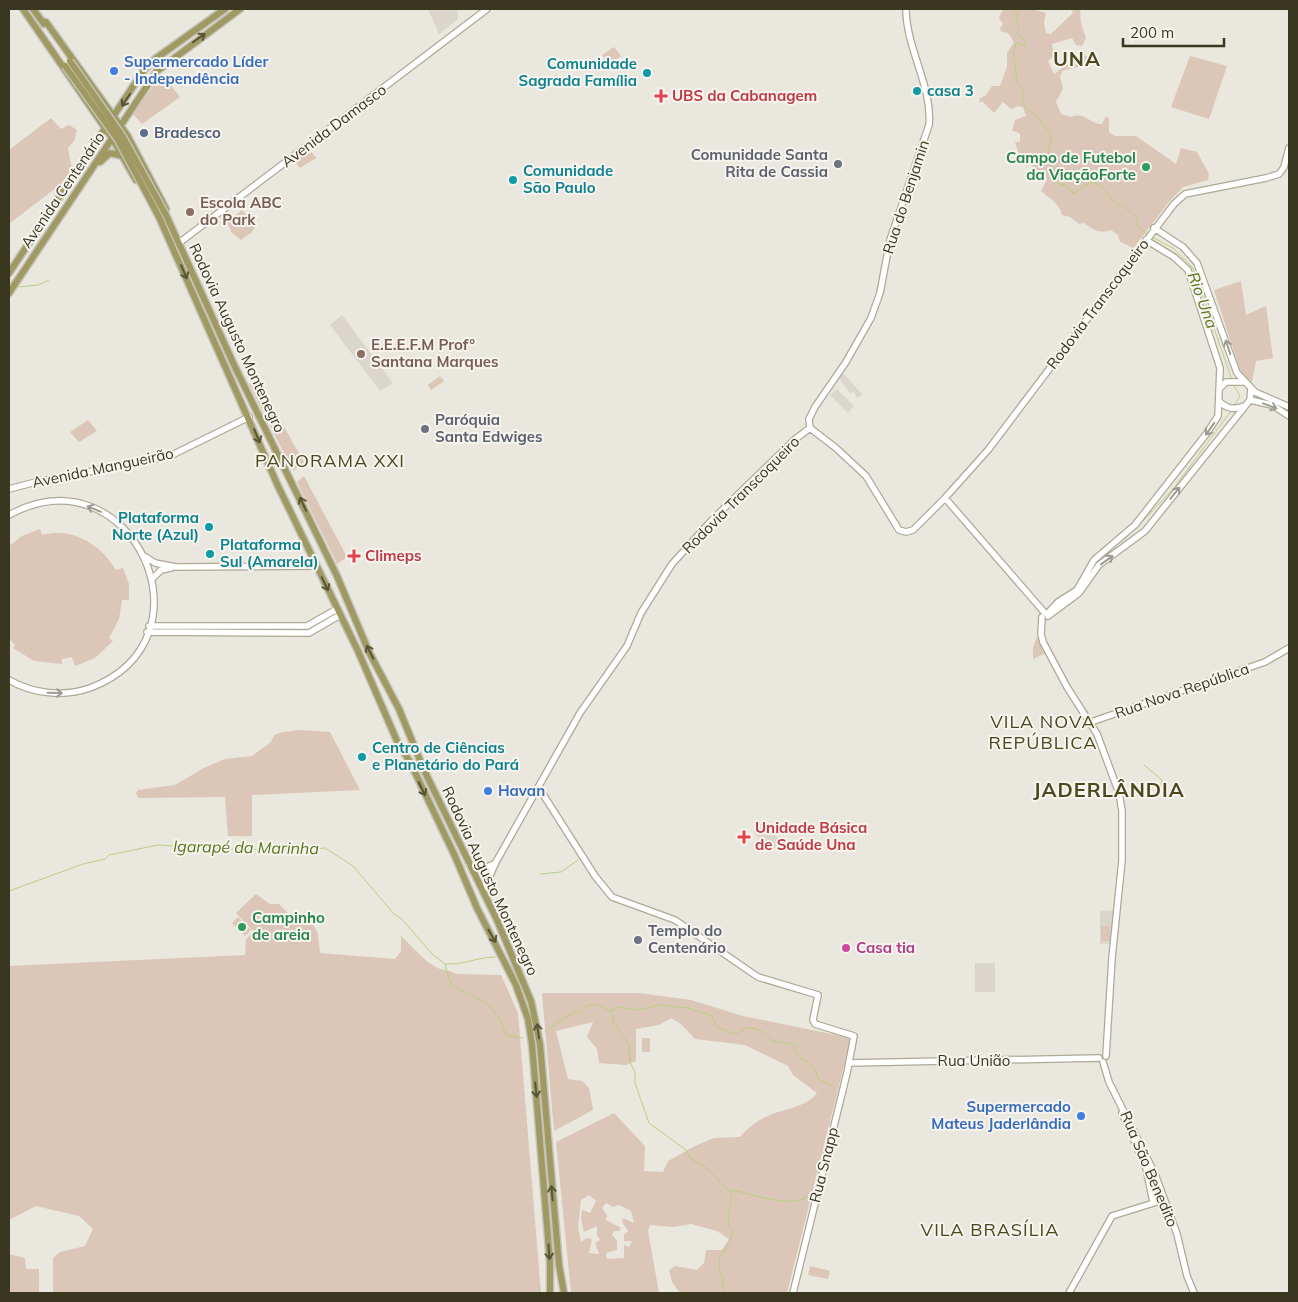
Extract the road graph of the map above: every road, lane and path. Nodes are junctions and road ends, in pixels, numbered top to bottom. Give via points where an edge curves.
1 (23, 9) edge
2 (33, 9) edge
3 (225, 9) edge
4 (240, 9) edge
5 (488, 9) edge
6 (906, 9) edge
7 (43, 22) junction
8 (42, 35) junction
9 (68, 64) junction
10 (106, 105) junction
11 (115, 116) junction
12 (99, 119) junction
13 (121, 125) junction
14 (106, 129) junction
15 (100, 137) junction
16 (112, 138) junction
17 (1289, 148) edge
18 (122, 155) junction
19 (138, 156) junction
20 (93, 168) junction
21 (1287, 168) edge
22 (162, 216) junction
23 (164, 228) junction
24 (1154, 229) junction
25 (173, 230) junction
26 (1146, 240) junction
27 (179, 243) junction
28 (10, 269) edge
29 (9, 292) edge
30 (1245, 382) junction
31 (1222, 384) junction
32 (1253, 390) junction
33 (1220, 402) junction
34 (1250, 402) junction
35 (1289, 407) edge
36 (1289, 416) edge
37 (249, 417) junction
38 (810, 428) junction
39 (9, 489) edge
40 (945, 498) junction
41 (9, 515) edge
42 (145, 556) junction
43 (316, 566) junction
44 (176, 567) junction
45 (152, 579) junction
46 (338, 612) junction
47 (1044, 614) junction
48 (148, 629) junction
49 (1289, 648) edge
50 (366, 672) junction
51 (9, 680) edge
52 (392, 696) junction
53 (385, 714) junction
54 (1091, 722) junction
55 (410, 735) junction
56 (539, 788) junction
57 (496, 862) junction
58 (469, 864) junction
59 (483, 892) junction
60 (1104, 1060) junction
61 (849, 1063) junction
62 (1120, 1104) junction
63 (1163, 1200) junction
64 (1154, 1202) junction
65 (550, 1292) edge
66 (563, 1292) edge
67 (792, 1293) edge
68 (1069, 1293) edge
69 (1194, 1293) edge

1 - 8 main road, Rodovia Augusto Montenegro
2 - 7 main road, Rodovia Augusto Montenegro
3 -> 11 main road, Avenida Centenário via 155,59 144,70
13 -> 4 main road, Avenida Centenário via 164,64
5 - 27 main road, Avenida Damasco
6 - 38 main road, Rua do Benjamin via 914,58 930,113 890,240 874,310 846,362 815,407 809,419
7 - 9 main road
7 - 10 main road, Rodovia Augusto Montenegro
8 - 9 main road
8 - 12 main road, Rodovia Augusto Montenegro
9 - 22 main road, bridge via 123,137
10 - 11 main road, Rodovia Augusto Montenegro
10 - 12 main road via 108,117
11 - 13 main road, Rodovia Augusto Montenegro
11 - 14 main road, Avenida Centenário
12 - 14 main road, Rodovia Augusto Montenegro
12 - 15 main road
13 - 16 main road, Avenida Centenário
13 - 19 main road, Rodovia Augusto Montenegro
14 - 15 main road, Avenida Centenário
14 - 16 main road, Rodovia Augusto Montenegro
15 - 28 main road, Avenida Centenário
16 - 18 main road, Rodovia Augusto Montenegro
16 - 20 main road, Avenida Centenário
17 - 21 main road, Rodovia Transcoqueiro
18 - 19 main road via 116,138 121,134 126,136
18 - 20 main road via 108,154
18 - 23 main road, Rodovia Augusto Montenegro
19 - 25 main road, Rodovia Augusto Montenegro via 173,223
20 - 29 main road, Avenida Centenário
21 - 24 main road, Rodovia Transcoqueiro via 1273,176 1185,194
22 - 23 main road
22 - 25 main road
23 -> 37 main road, Rodovia Augusto Montenegro
24 - 26 main road, Rodovia Transcoqueiro
30 -> 24 main road via 1234,366 1197,263 1183,247
25 - 27 main road, Rodovia Augusto Montenegro
26 - 31 main road via 1188,270 1220,368
26 - 40 main road, Rodovia Transcoqueiro via 1028,400
52 -> 27 main road, Rodovia Augusto Montenegro
28 - 29 main road via 16,278
30 - 31 main road
30 - 32 main road
31 - 33 main road
32 - 34 main road
32 - 35 main road
33 - 34 main road via 1228,408 1238,408
33 -> 47 main road via 1213,425 1135,525 1090,564 1077,590
34 -> 36 main road via 1272,405
47 -> 34 main road via 1079,593 1099,565 1145,532
37 - 39 main road, Avenida Mangueirão via 170,456
37 -> 43 main road, Rodovia Augusto Montenegro
38 - 40 main road, Rodovia Transcoqueiro via 866,476 902,531 913,530
38 - 56 main road, Rodovia Transcoqueiro via 712,520 672,564 642,613 627,646 580,713
40 - 47 main road
42 -> 41 main road via 123,527 87,506 46,502
42 - 44 main road via 155,563
42 - 45 main road
43 - 44 main road
43 -> 46 main road, Rodovia Augusto Montenegro
44 - 45 main road via 161,570
45 - 48 main road via 154,605
46 - 48 main road via 307,626
46 - 50 main road, Rodovia Augusto Montenegro
47 - 54 main road via 1041,627 1043,642 1064,683
51 -> 48 main road via 48,693 86,689 119,671 137,652
49 - 54 main road, Rua Nova República via 1273,658
50 - 52 main road via 384,702
50 - 53 main road, Rodovia Augusto Montenegro
52 - 55 main road, Rodovia Augusto Montenegro
53 - 55 main road via 394,707
53 -> 65 main road, Rodovia Augusto Montenegro via 506,963 528,1019
54 - 60 main road via 1122,811 1122,860
55 - 58 main road, Rodovia Augusto Montenegro
56 - 57 main road, Rodovia Transcoqueiro
56 - 61 main road, Rua Snapp via 612,897 675,920 759,978 818,995 815,1024 854,1036
57 - 58 main road via 480,870
57 - 59 main road, Rodovia Transcoqueiro
58 - 59 main road, Rodovia Augusto Montenegro
66 -> 59 main road, Rodovia Augusto Montenegro via 536,1017
60 - 61 main road, Rua União
60 - 62 main road, Rua São Benedito via 1109,1082
61 - 67 main road, Rua Snapp
62 - 63 main road, Rua São Benedito via 1148,1159
62 - 64 main road, Rua São Benedito via 1146,1168
63 - 64 main road
63 - 69 main road, Rua São Benedito via 1177,1234
64 - 68 main road via 1112,1216

